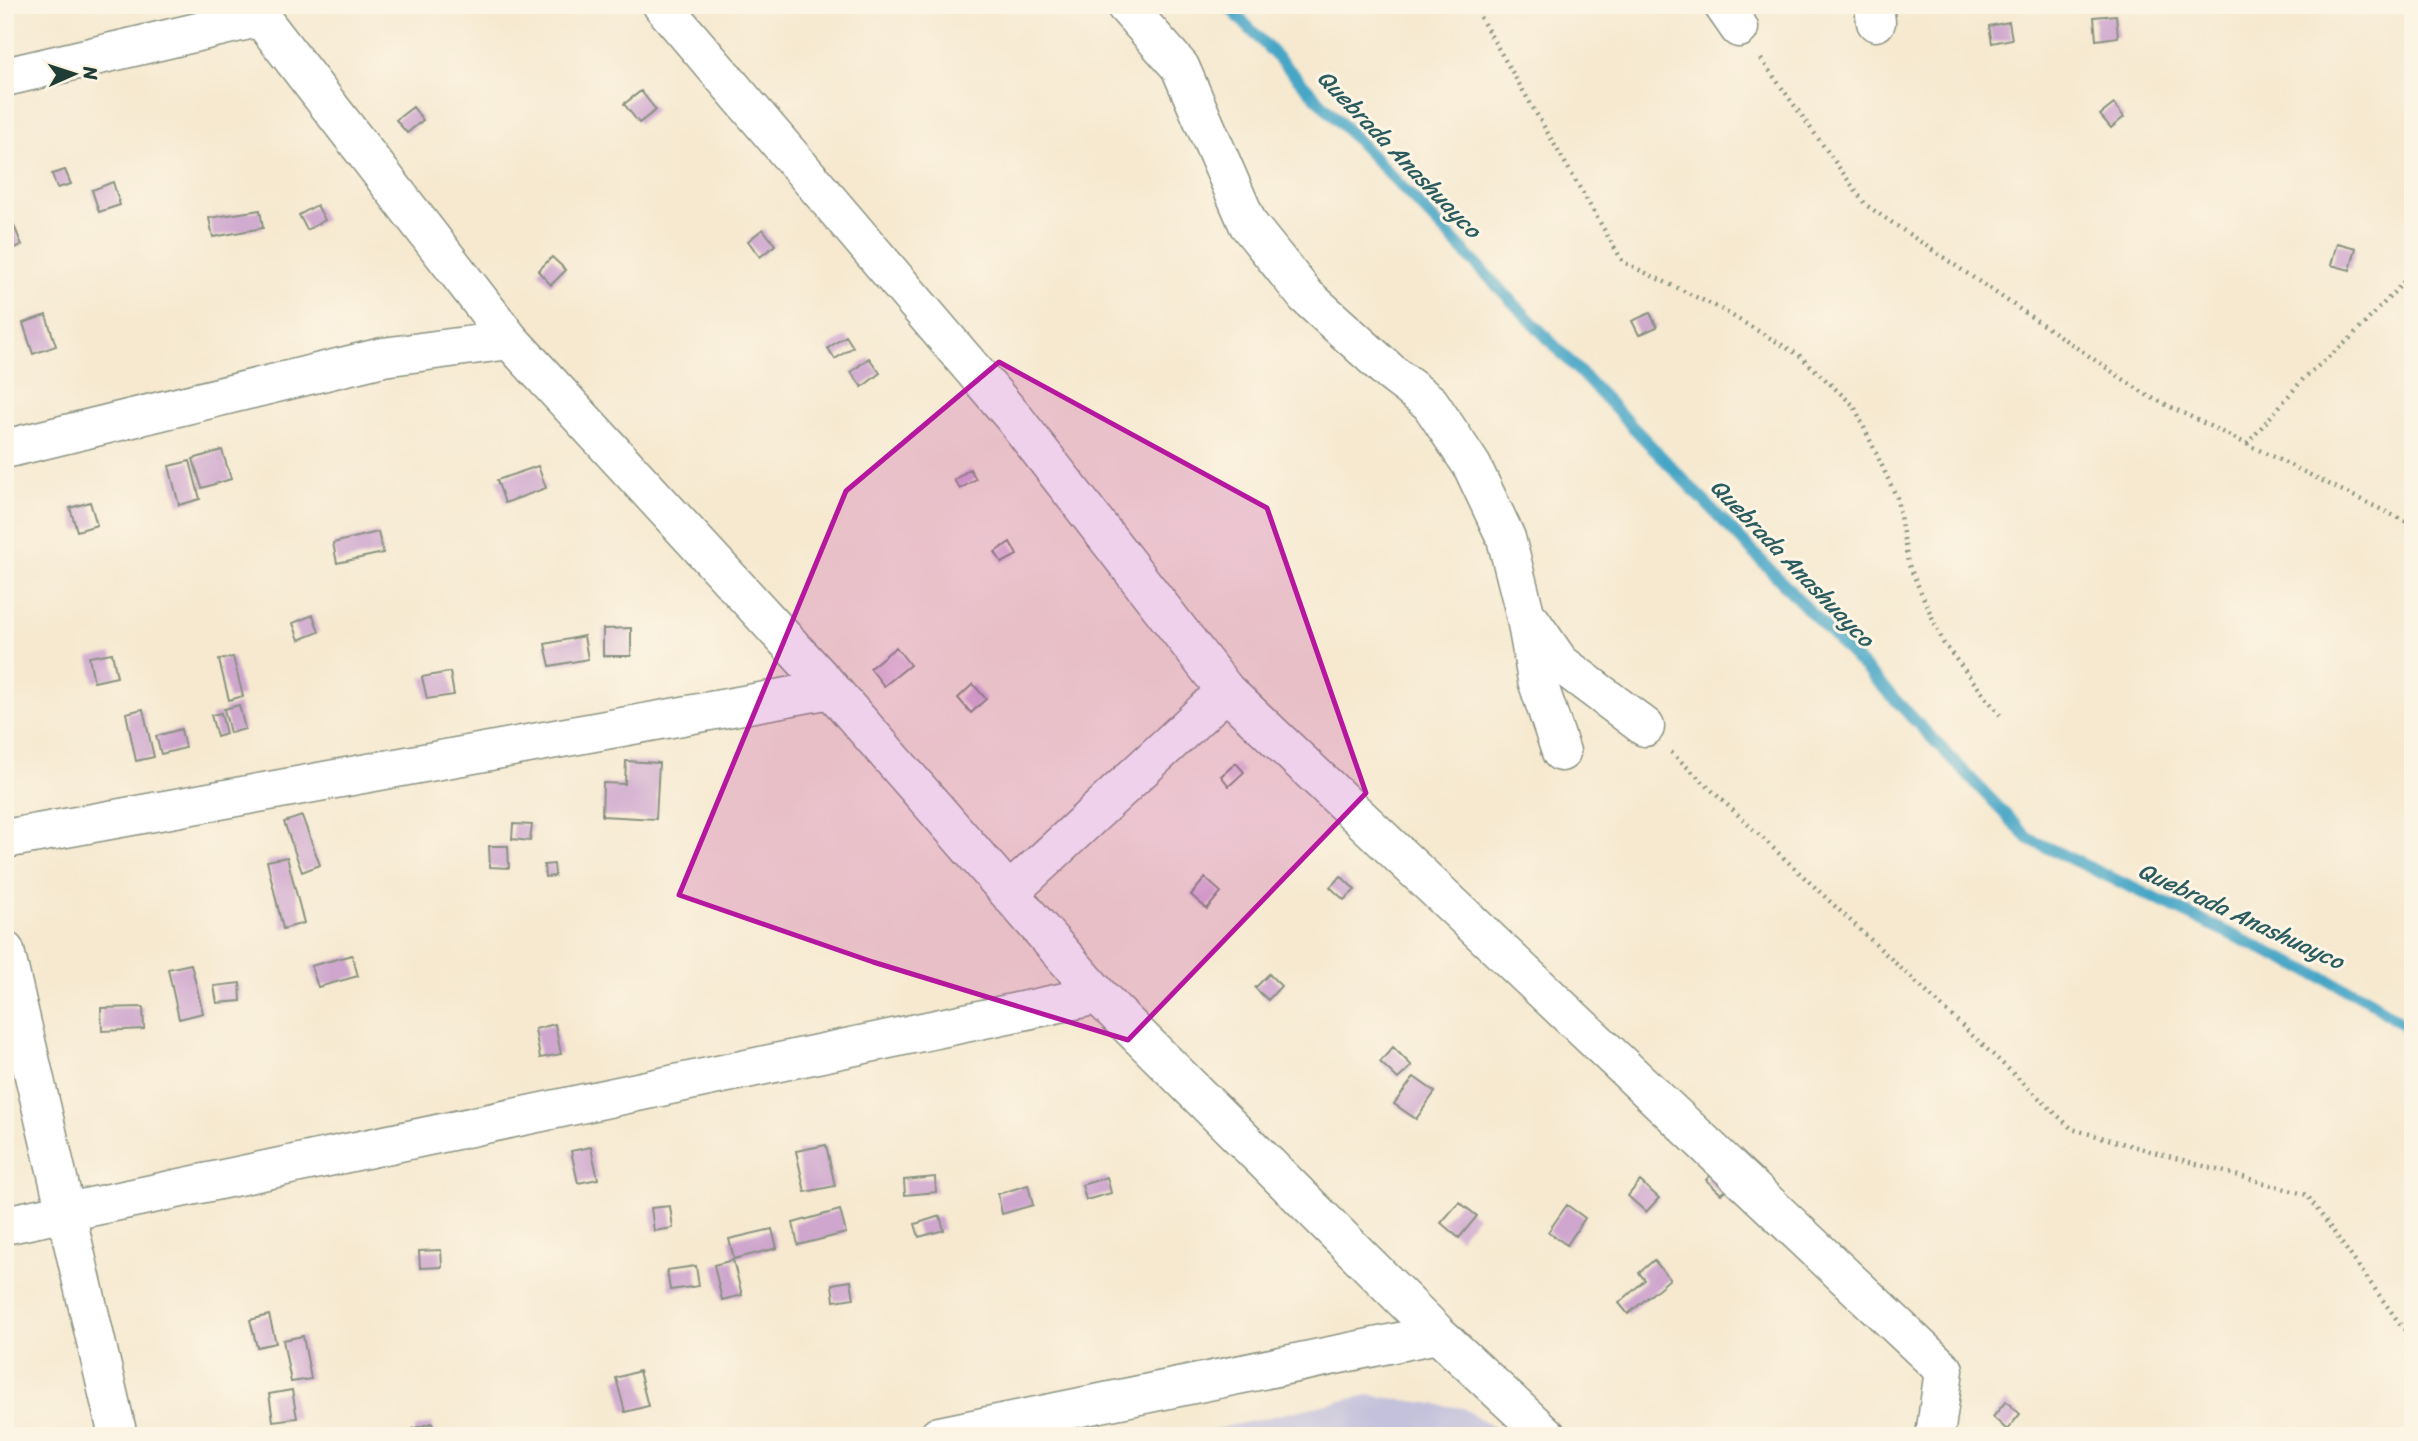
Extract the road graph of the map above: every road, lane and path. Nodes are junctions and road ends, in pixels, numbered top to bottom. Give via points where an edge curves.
1 (662, 5) edge
2 (1125, 5) edge
3 (1473, 5) edge
4 (257, 11) edge
5 (1731, 16) edge
6 (5, 77) edge
7 (2413, 272) edge
8 (510, 340) junction
9 (2247, 444) junction
10 (5, 449) edge
11 (2413, 525) edge
12 (1525, 613) junction
13 (831, 689) junction
14 (1226, 691) junction
15 (2000, 715) dead end
16 (1645, 727) joint
17 (1561, 752) dead end
18 (5, 839) edge
19 (1010, 892) junction
20 (5, 951) edge
21 (1098, 995) junction
22 (67, 1210) junction
23 (5, 1225) edge
24 (1438, 1334) junction
25 (2413, 1337) edge
26 (118, 1436) edge
27 (939, 1436) edge
28 (1547, 1436) edge
29 (1935, 1436) edge

1 - 14 street via 1015,419
2 - 12 street via 1180,67 1248,224 1306,296 1430,403 1472,466 1506,538
3 - 15 path via 1623,262 1719,308 1799,355 1854,406 1897,498 1908,563 1944,644
4 - 6 street
4 - 8 street
5 - 9 path via 1866,205 2148,396
7 - 9 path via 2353,337 2304,379
8 - 10 street via 383,357
8 - 13 street
9 - 11 path
12 - 16 street via 1560,663
12 - 17 street via 1536,680
13 - 18 street
13 - 19 street
14 - 19 street
14 - 29 street via 1944,1370
16 - 25 path via 2072,1129 2307,1195
19 - 21 street
20 - 22 street
21 - 22 street
21 - 24 street
22 - 23 street
22 - 26 street
24 - 27 street
24 - 28 street

